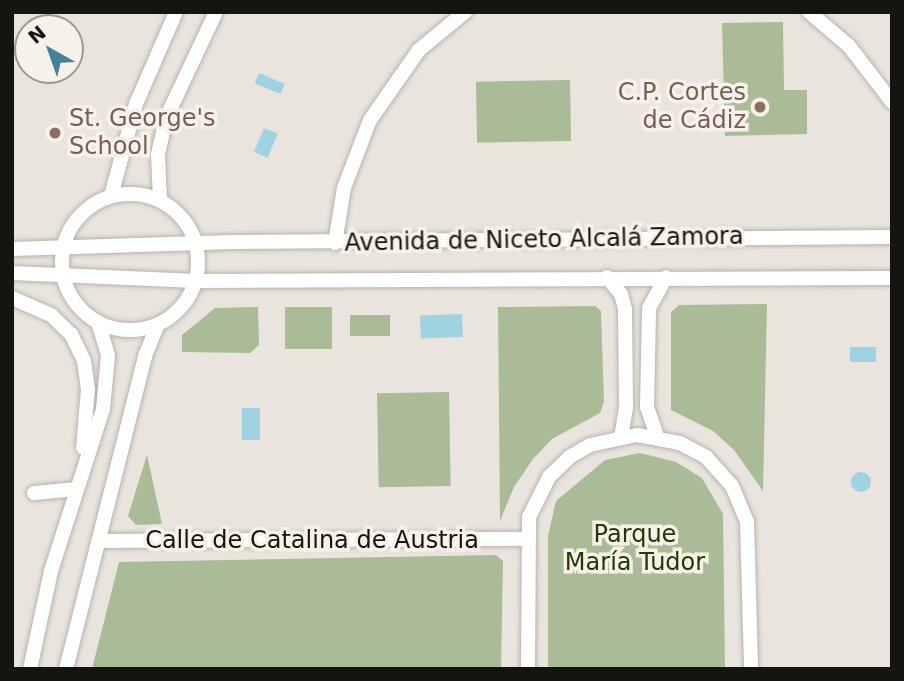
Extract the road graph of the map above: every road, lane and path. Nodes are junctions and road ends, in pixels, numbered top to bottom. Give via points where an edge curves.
1 (176, 12) edge
2 (216, 12) edge
3 (465, 12) edge
4 (816, 14) edge
5 (447, 17) edge
6 (892, 102) edge
7 (111, 196) junction
8 (160, 200) junction
9 (892, 237) edge
10 (197, 242) junction
11 (335, 243) junction
12 (12, 249) edge
13 (62, 250) junction
14 (14, 273) edge
15 (63, 276) junction
16 (607, 277) junction
17 (666, 278) junction
18 (892, 278) edge
19 (197, 282) junction
20 (12, 298) edge
21 (98, 323) junction
22 (158, 326) junction
23 (657, 436) junction
24 (621, 437) junction
25 (80, 471) junction
26 (77, 489) junction
27 (34, 493) dead end
28 (526, 539) junction
29 (97, 541) junction
30 (30, 669) edge
31 (66, 669) edge
32 (528, 669) edge
33 (751, 669) edge

1 - 7 street via 136,104
2 - 8 street via 167,116 158,154
3 - 5 street
4 - 6 street via 849,46
5 - 11 street via 392,83 370,120 344,188
7 - 8 street via 135,193
7 - 13 street via 83,212
8 - 10 street via 182,216
9 - 11 street, Avenida de Niceto Alcalá Zamora
10 - 11 street, Avenida de Niceto Alcalá Zamora
10 - 13 street, Avenida de Niceto Alcalá Zamora
10 - 19 street
12 - 13 street, Avenida de Niceto Alcalá Zamora
13 - 15 street
14 - 15 street, Avenida de Niceto Alcalá Zamora
15 - 19 street, Avenida de Niceto Alcalá Zamora
15 - 21 street via 79,309
16 - 17 street, Avenida de Niceto Alcalá Zamora
16 - 19 street, Avenida de Niceto Alcalá Zamora
16 - 24 street via 621,294 625,309 626,407
17 - 18 street, Avenida de Niceto Alcalá Zamora
17 - 23 street via 649,307 647,407
19 - 22 street via 178,312
20 - 25 street via 51,315 71,334 84,361 88,388
21 - 22 street via 124,331
21 - 25 street via 108,355 103,409
22 - 29 street via 145,356
23 - 24 street
23 - 33 street via 706,457 732,486 747,522
24 - 28 street via 590,445 549,477 529,517
25 - 26 street
26 - 27 street
26 - 30 street via 51,571
28 - 29 street, Calle de Catalina de Austria
28 - 32 street
29 - 31 street

